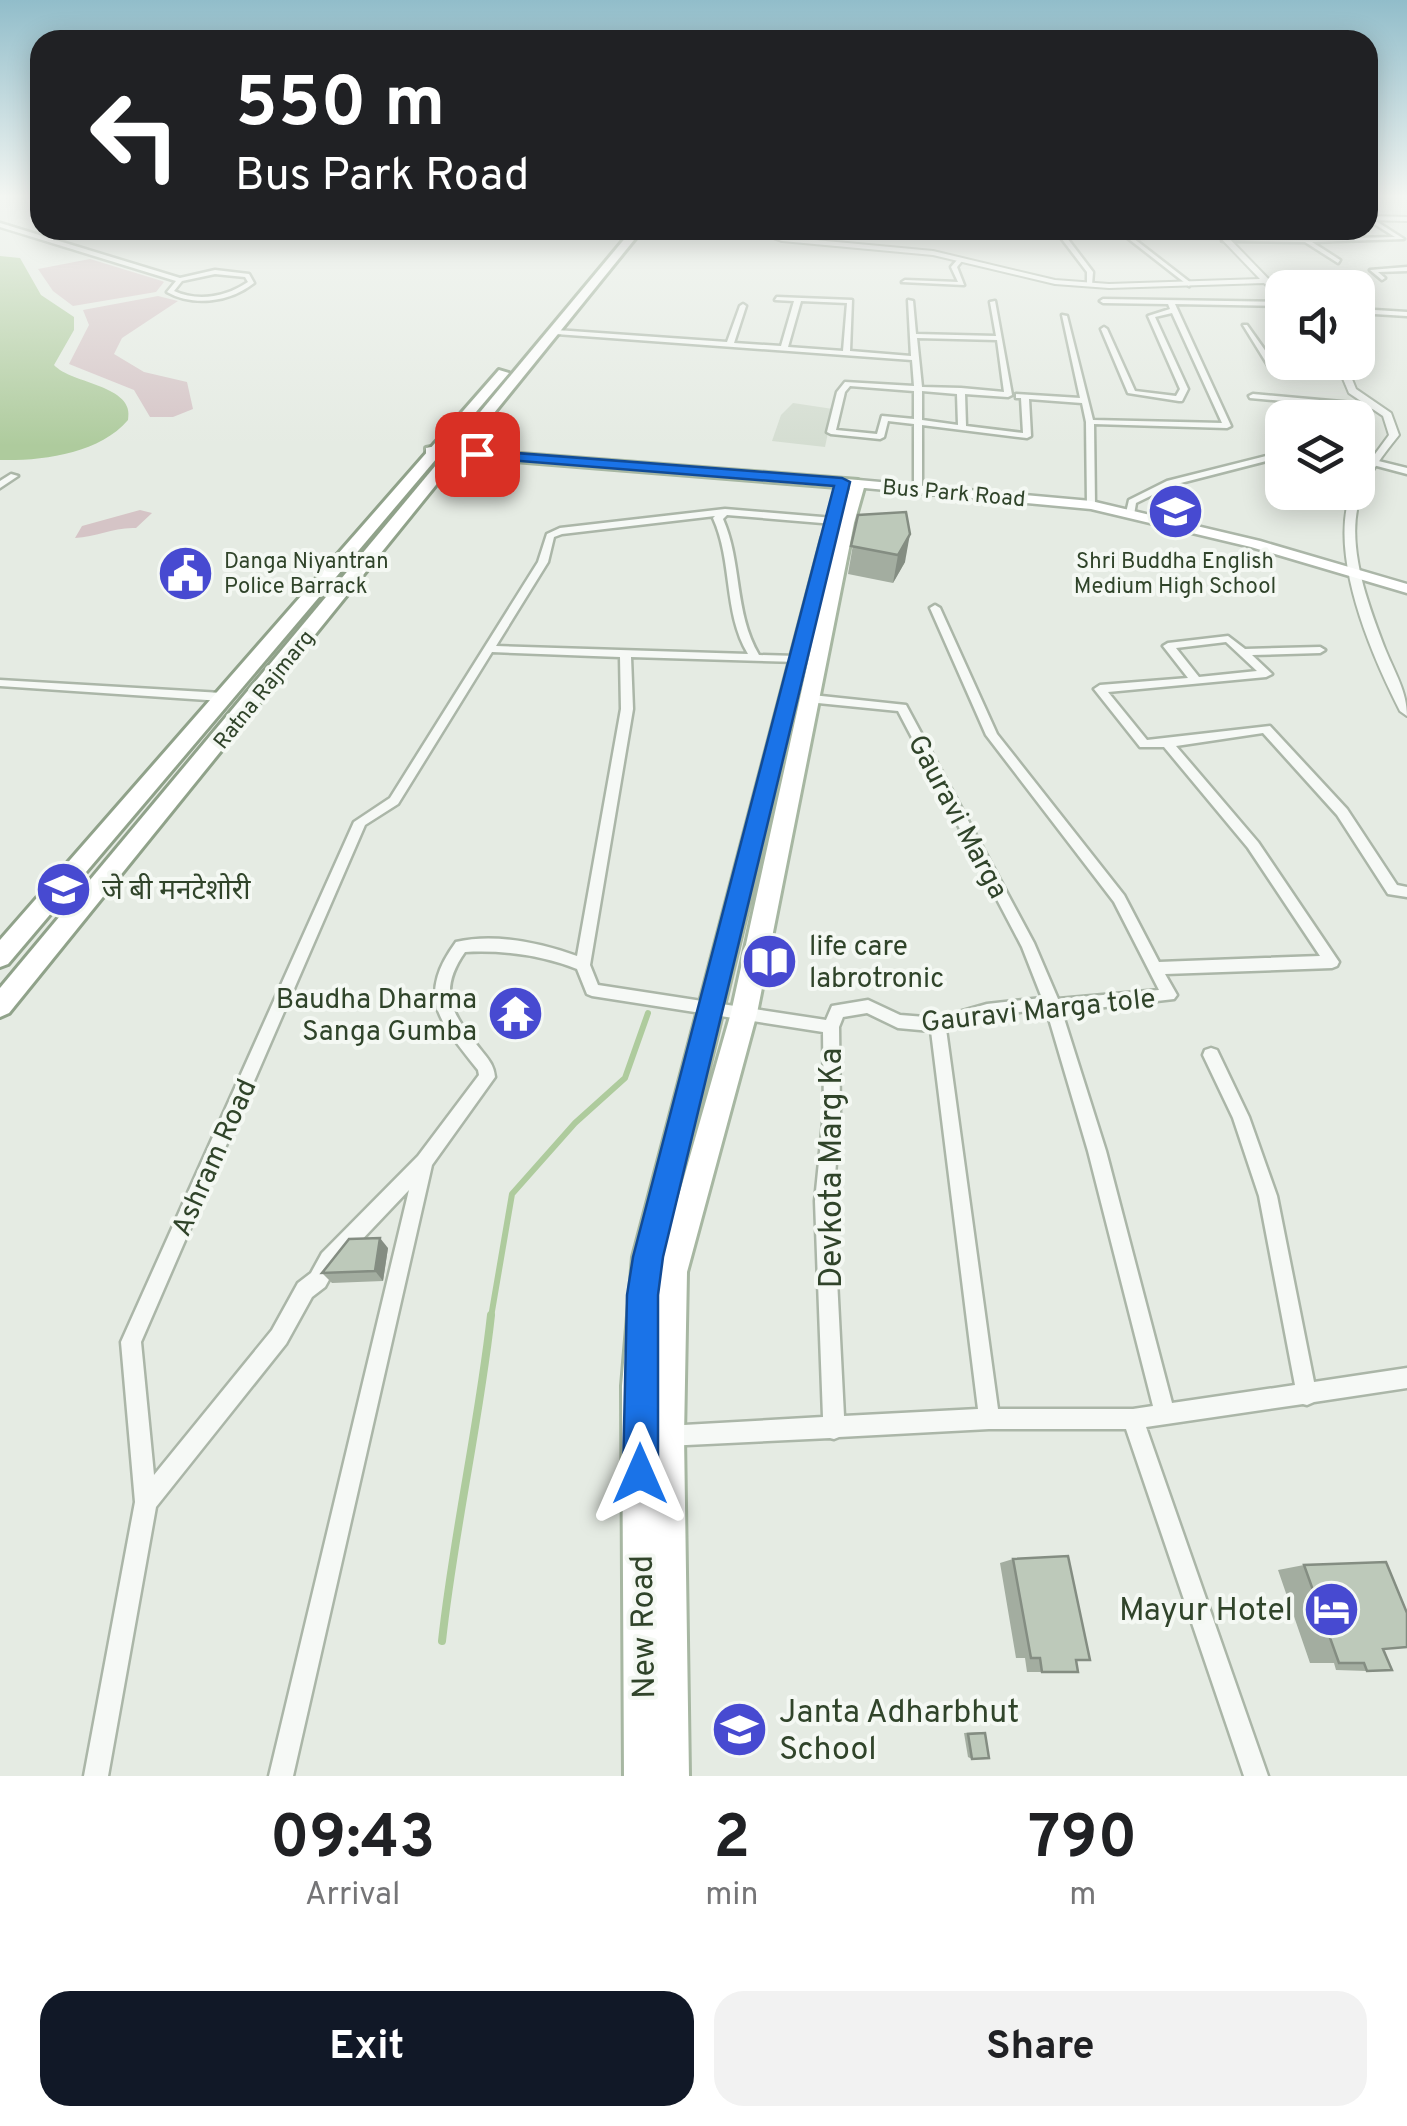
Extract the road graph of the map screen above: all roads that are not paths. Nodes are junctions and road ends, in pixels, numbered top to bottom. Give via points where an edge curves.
1 (180, 280) edge
2 (250, 280) edge
3 (585, 280) edge
4 (591, 280) edge
5 (960, 280) edge
6 (1042, 280) edge
7 (1090, 280) edge
8 (1184, 280) edge
9 (1264, 281) edge
10 (905, 282) dead end
11 (1090, 284) junction
12 (1189, 284) junction
13 (778, 299) dead end
14 (798, 300) junction
15 (910, 301) dead end
16 (1103, 301) dead end
17 (1265, 301) edge
18 (993, 302) dead end
19 (742, 306) dead end
20 (1172, 306) junction
21 (564, 309) junction
22 (1375, 312) edge
23 (1407, 314) edge
24 (1064, 316) dead end
25 (1245, 326) dead end
26 (1104, 330) dead end
27 (556, 332) junction
28 (913, 336) junction
29 (1000, 338) junction
30 (730, 344) junction
31 (784, 348) junction
32 (846, 353) junction
33 (1265, 356) edge
34 (914, 358) junction
35 (1347, 380) edge
36 (918, 388) junction
37 (961, 390) junction
38 (1008, 395) junction
39 (1026, 396) junction
40 (1254, 396) dead end
41 (1085, 400) junction
42 (1298, 400) edge
43 (1364, 400) edge
44 (1375, 407) edge
45 (918, 422) junction
46 (1090, 422) junction
47 (962, 426) junction
48 (431, 452) junction
49 (456, 452) junction
50 (1375, 457) edge
51 (1265, 459) edge
52 (1375, 461) edge
53 (1407, 470) edge
54 (14, 476) dead end
55 (850, 483) junction
56 (0, 485) edge
57 (918, 488) junction
58 (1091, 505) junction
59 (1354, 510) edge
60 (725, 512) junction
61 (1131, 513) junction
62 (834, 521) junction
63 (1358, 573) junction
64 (1407, 589) edge
65 (934, 608) dead end
66 (490, 649) junction
67 (1320, 650) dead end
68 (1241, 652) junction
69 (625, 654) junction
70 (756, 659) junction
71 (798, 660) junction
72 (1197, 681) junction
73 (0, 683) edge
74 (222, 697) junction
75 (812, 699) junction
76 (1407, 711) edge
77 (1167, 744) junction
78 (1407, 892) edge
79 (0, 958) edge
80 (583, 965) junction
81 (1155, 968) junction
82 (0, 1006) edge
83 (1053, 1006) junction
84 (710, 1010) junction
85 (744, 1013) junction
86 (938, 1025) junction
87 (831, 1027) junction
88 (1211, 1055) dead end
89 (424, 1162) junction
90 (1407, 1378) edge
91 (1307, 1395) junction
92 (1165, 1413) junction
93 (990, 1418) junction
94 (1134, 1419) junction
95 (834, 1429) junction
96 (654, 1437) junction
97 (146, 1502) junction
98 (96, 1776) edge
99 (281, 1776) edge
100 (644, 1776) edge
101 (669, 1776) edge
102 (1256, 1776) edge

1 - 2 street via 170,292 198,299 237,292
3 - 21 main road, Ratna Rajmarg
4 - 21 main road, Ratna Rajmarg
5 - 10 street
6 - 11 street
7 - 11 street
8 - 12 street
9 - 12 street
11 - 12 street
13 - 14 street
14 - 31 street
14 - 32 street via 850,301
15 - 28 street
16 - 20 street
17 - 20 street
18 - 29 street
19 - 30 street
20 - 26 street via 1151,316 1184,390 1179,398 1132,394
20 - 46 street via 1227,426
21 - 27 main road, Ratna Rajmarg
21 - 48 main road, Ratna Rajmarg
22 - 23 street
24 - 41 street
25 - 33 street
27 - 30 street
27 - 49 main road, Ratna Rajmarg
28 - 29 street
28 - 34 street
29 - 38 street
30 - 31 street
31 - 32 street
32 - 34 street
34 - 36 street
35 - 43 street
36 - 37 street
36 - 45 street
36 - 45 street via 848,384 831,432 880,436 885,418
37 - 38 street
37 - 47 street
38 - 39 street
39 - 41 street
39 - 47 street via 1027,436
40 - 42 street
41 - 46 street
44 - 50 street via 1387,415 1394,435
45 - 47 street
45 - 57 street
46 - 58 street
48 - 49 main road, Bus Park Road
48 - 74 main road, Ratna Rajmarg
49 - 55 main road, Bus Park Road
49 - 82 main road, Ratna Rajmarg
51 - 61 street via 1170,483 1132,502
52 - 53 street
54 - 56 street
55 - 57 main road, Bus Park Road
55 - 62 main road, New Road
55 - 75 main road
57 - 58 main road, Bus Park Road
58 - 61 main road, Bus Park Road
59 - 63 street via 1349,523
60 - 62 street, Ashram Road
60 - 66 street, Ashram Road via 550,536 544,562
60 - 70 street via 718,518 730,547 736,620
61 - 63 main road, Bus Park Road
62 - 71 main road, New Road
63 - 64 main road, Bus Park Road
63 - 76 street via 1380,661
65 - 81 street, Gauravi Marga tole via 992,735 1119,899
66 - 69 street
66 - 97 street, Ashram Road via 394,801 360,822 131,1342
67 - 68 street
68 - 72 street via 1266,674
68 - 72 street via 1228,639 1168,646
69 - 70 street
69 - 80 street via 626,709
70 - 71 street
71 - 84 main road, New Road
72 - 77 street via 1100,688 1144,744
73 - 74 street
74 - 79 main road, Ratna Rajmarg
75 - 83 street, Gauravi Marga via 902,708 1029,947
75 - 85 main road
77 - 78 street via 1266,729 1342,812 1393,890
77 - 81 street via 1253,845 1332,962
80 - 84 street via 592,990
80 - 89 street via 493,944 462,946 450,960 440,992 443,1007 487,1077
81 - 83 street, Gauravi Marga tole via 1169,995
83 - 86 street, Gauravi Marga tole via 986,1010
83 - 92 street
84 - 85 street
84 - 96 main road, New Road via 642,1295
85 - 87 street
85 - 96 main road via 672,1272
86 - 87 street, Gauravi Marga tole via 898,1021 868,1006 837,1011
86 - 93 street
87 - 95 street, Devkota Marg Ka via 824,1201
88 - 91 street via 1268,1196
89 - 97 street via 329,1260 279,1337
89 - 99 street
90 - 91 street
91 - 92 street
92 - 94 street
93 - 94 street
93 - 95 street
94 - 102 street
95 - 96 street
96 - 100 main road, New Road
96 - 101 main road
97 - 98 street, Ashram Road

